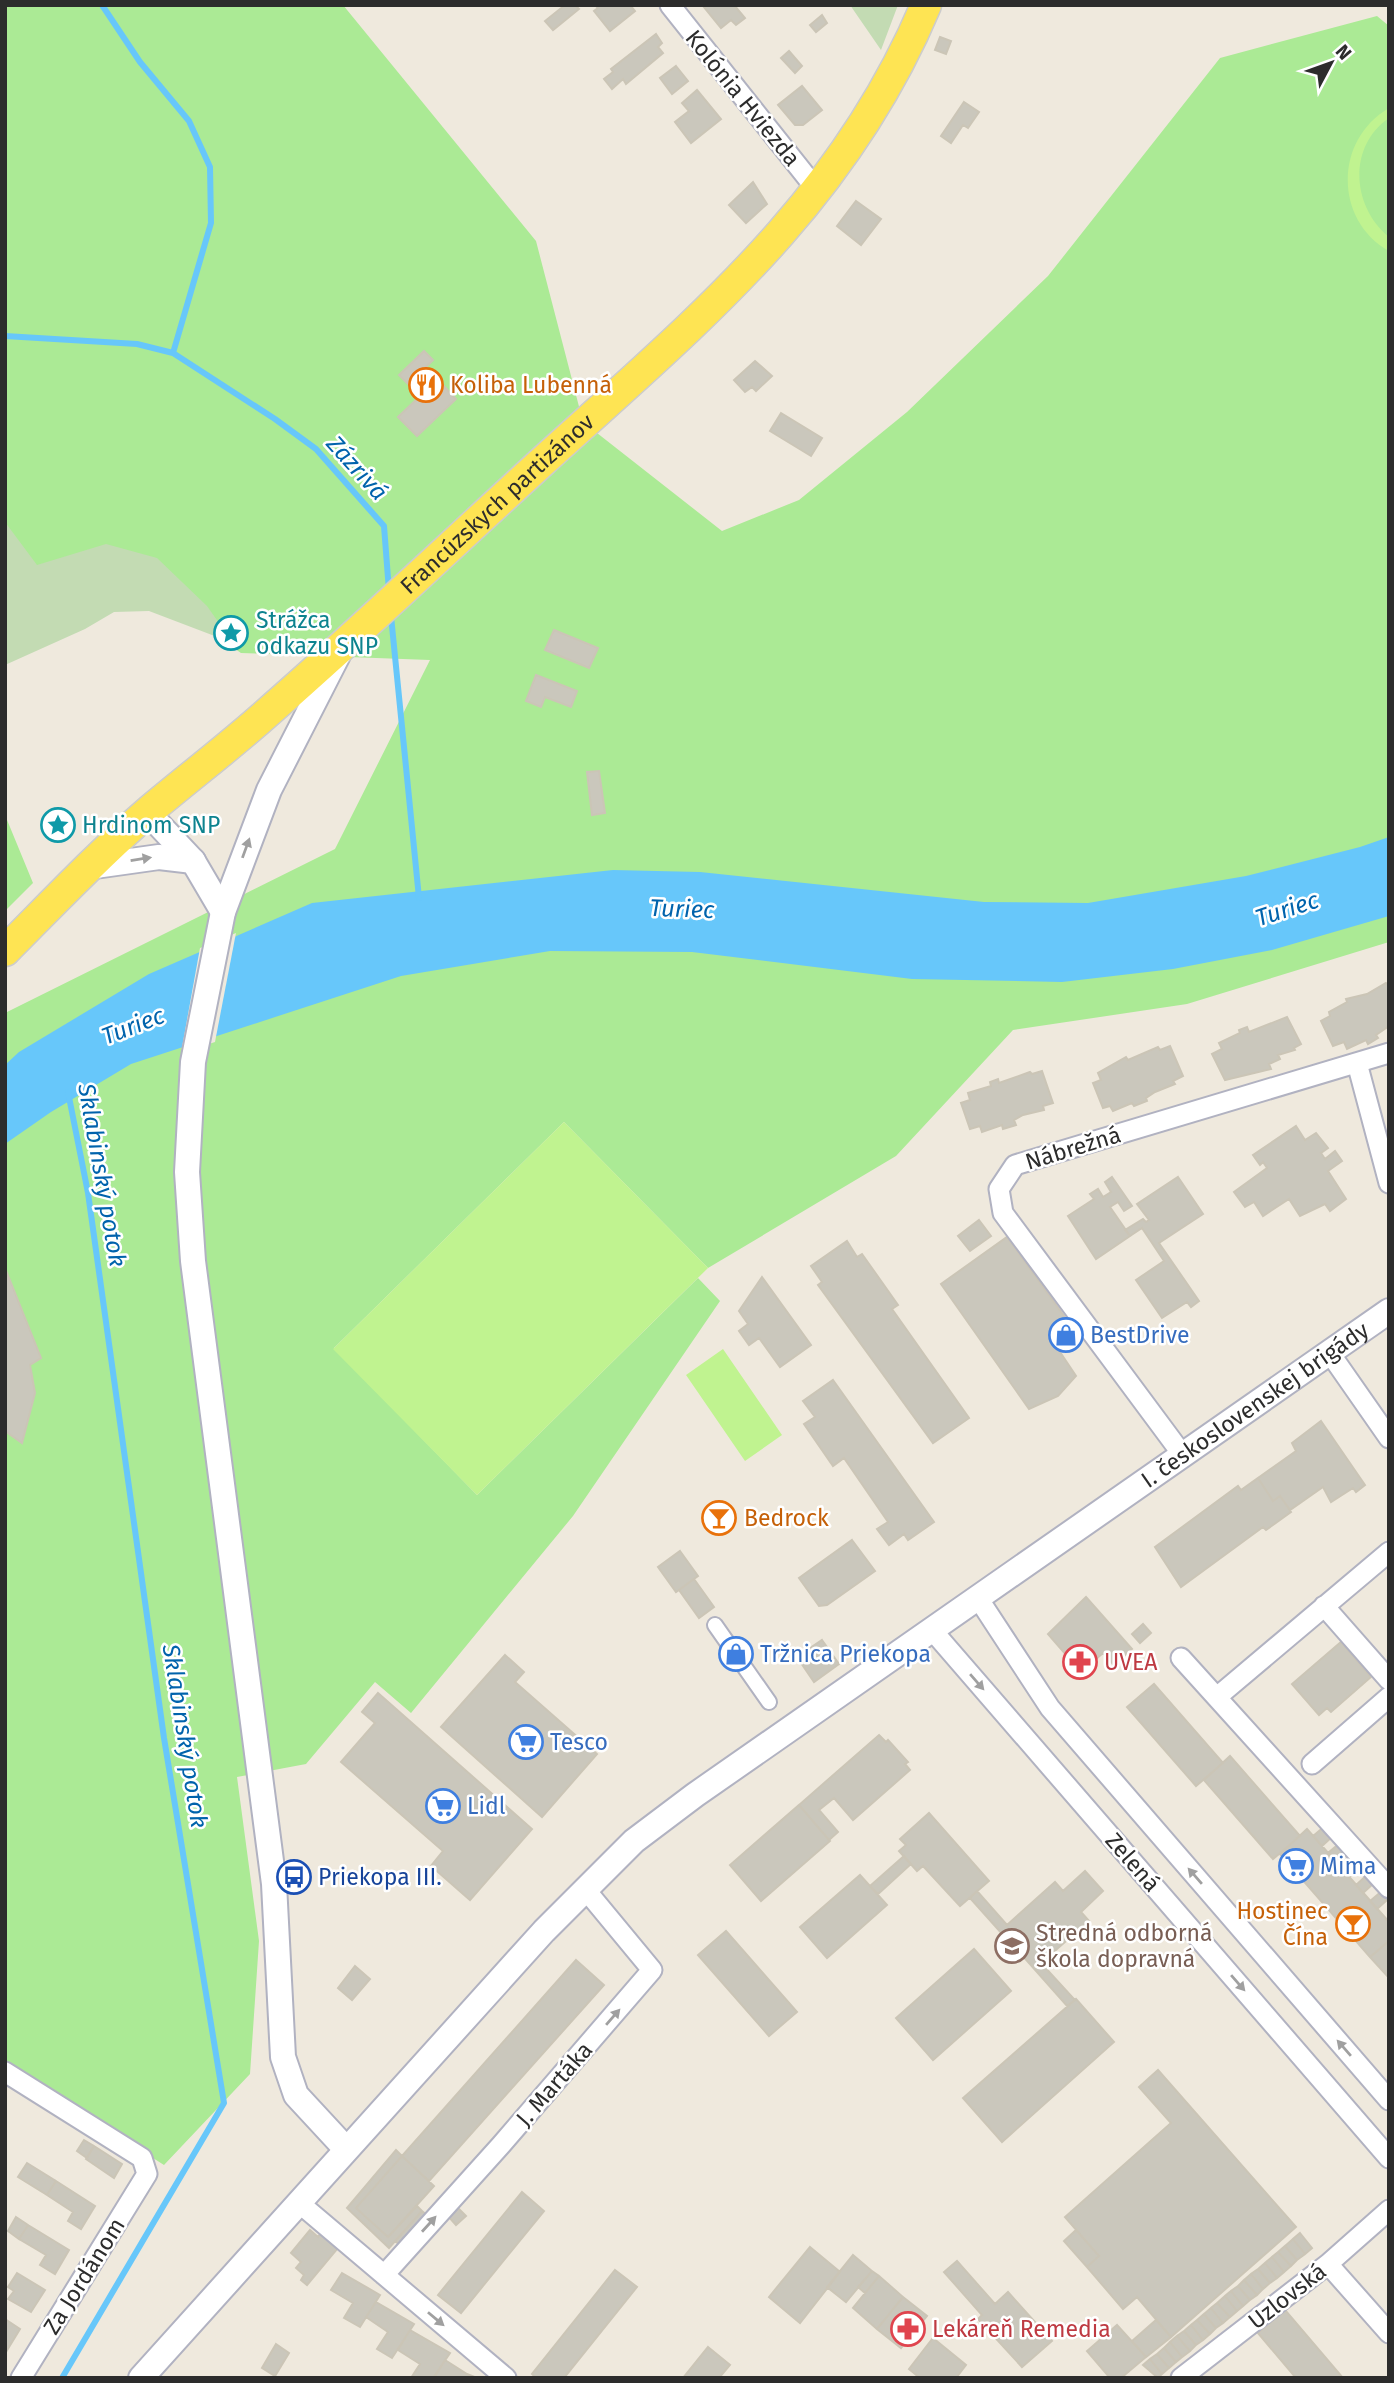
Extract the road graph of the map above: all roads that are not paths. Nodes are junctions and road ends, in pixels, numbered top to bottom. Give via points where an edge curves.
1 (670, 5) edge
2 (926, 5) edge
3 (817, 190) junction
4 (344, 645) junction
5 (147, 812) junction
6 (193, 862) junction
7 (88, 867) junction
8 (221, 922) junction
9 (5, 951) edge
10 (1389, 1053) edge
11 (1357, 1063) junction
12 (1389, 1183) edge
13 (1389, 1311) edge
14 (1329, 1353) junction
15 (1389, 1438) edge
16 (1182, 1454) junction
17 (1389, 1552) edge
18 (978, 1598) junction
19 (1324, 1606) junction
20 (715, 1625) dead end
21 (932, 1630) junction
22 (1181, 1658) dead end
23 (1389, 1680) edge
24 (1389, 1696) edge
25 (1217, 1698) junction
26 (769, 1702) dead end
27 (1312, 1764) dead end
28 (1389, 1888) edge
29 (585, 1889) junction
30 (5, 2072) edge
31 (1389, 2100) edge
32 (346, 2149) junction
33 (1389, 2158) edge
34 (298, 2203) junction
35 (1389, 2210) edge
36 (1328, 2264) junction
37 (383, 2275) junction
38 (1389, 2333) edge
39 (150, 2374) edge
40 (21, 2378) edge
41 (506, 2378) edge
42 (1181, 2378) edge

1 - 3 street, Kolónia Hviezda
2 - 3 main road, Francúzskych partizánov via 877,107
3 - 4 main road, Francúzskych partizánov via 773,245 722,297
4 - 5 main road, Francúzskych partizánov
8 -> 4 street via 269,790
5 - 6 street
5 - 7 main road, Francúzskych partizánov
7 -> 6 street via 159,857
6 - 8 street
7 - 9 main road, Francúzskych partizánov
8 - 32 street via 193,1062 187,1172 193,1261 274,1884 283,2056 296,2095
10 - 11 street, Nábrežná
11 - 12 street
11 - 16 street, Nábrežná via 1015,1165 999,1189 1003,1213
13 - 14 street, I. československej brigády
14 - 15 street
14 - 16 street, I. československej brigády
16 - 18 street, I. československej brigády
17 - 19 street
18 - 21 street, I. československej brigády
31 -> 18 street, Zelená via 1050,1708
19 - 23 street
19 - 25 street
20 - 26 street
21 - 29 street, I. československej brigády via 677,1807
21 -> 33 street, Zelená
22 - 25 street
24 - 27 street
25 - 28 street
29 - 32 street, I. československej brigády
37 -> 29 street, J. Martáka via 652,1970
30 - 40 street, Za Jordánom via 142,2158 147,2174
32 - 34 street, I. československej brigády
34 - 37 street
34 - 39 street, I. československej brigády
35 - 36 street, Uzlovská
36 - 38 street
36 - 42 street, Uzlovská
37 -> 41 street

